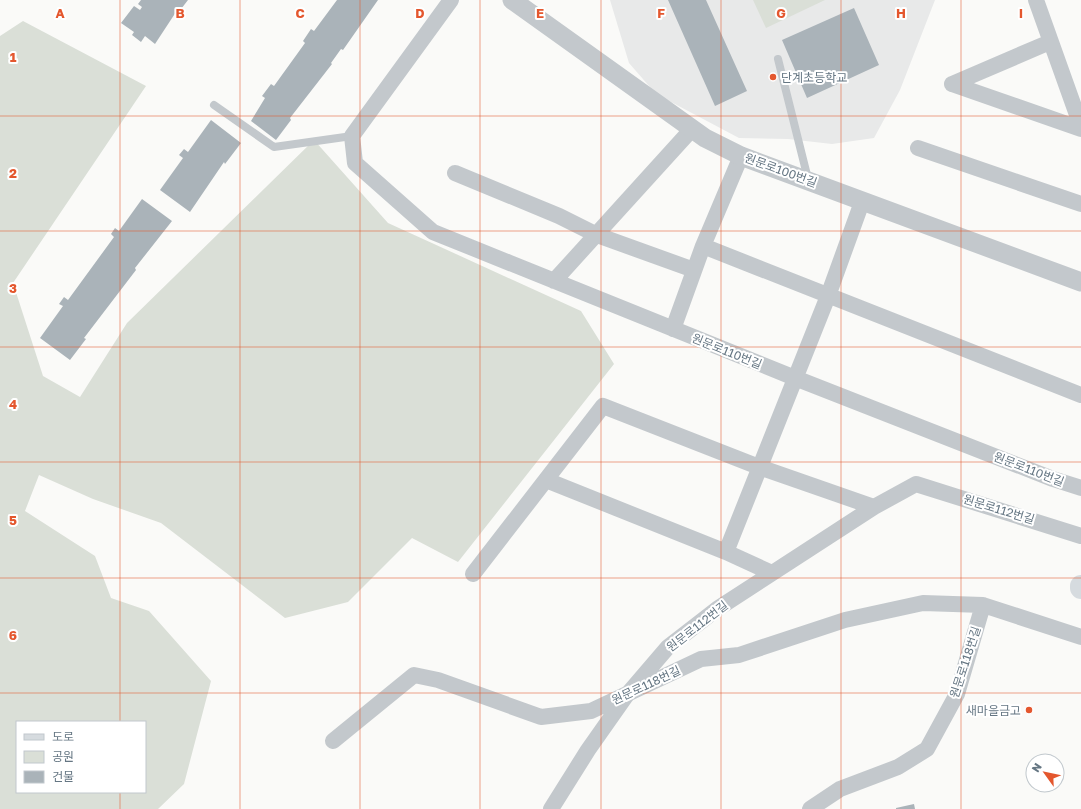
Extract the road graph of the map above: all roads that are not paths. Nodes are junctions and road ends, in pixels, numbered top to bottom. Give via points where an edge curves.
1 (451, 0) edge
2 (512, 0) edge
3 (1036, 0) edge
4 (1050, 42) junction
5 (778, 59) dead end
6 (214, 105) dead end
7 (1081, 128) edge
8 (692, 129) junction
9 (352, 136) junction
10 (918, 148) dead end
11 (741, 156) junction
12 (455, 173) dead end
13 (808, 180) junction
14 (862, 202) junction
15 (1081, 204) edge
16 (597, 235) junction
17 (704, 246) junction
18 (694, 270) junction
19 (554, 280) junction
20 (1081, 282) edge
21 (828, 296) junction
22 (673, 329) junction
23 (794, 378) junction
24 (1081, 395) edge
25 (759, 467) junction
26 (546, 480) junction
27 (1081, 488) edge
28 (874, 507) junction
29 (1081, 536) edge
30 (726, 552) junction
31 (772, 573) junction
32 (473, 574) dead end
33 (982, 605) junction
34 (1081, 637) edge
35 (626, 696) junction
36 (333, 741) dead end
37 (551, 809) edge
38 (810, 809) edge

1 - 9 street
2 - 8 street, 원문로100번길
3 - 4 street
4 - 7 street
4 - 7 street via 952,84
5 - 13 lane
6 - 9 lane via 274,147
8 - 11 street, 원문로100번길
8 - 16 street
9 - 19 street, 원문로110번길 via 355,163 433,232
10 - 15 street
11 - 13 street, 원문로100번길
11 - 17 street
12 - 16 street via 559,216
13 - 14 street, 원문로100번길
14 - 20 street, 원문로100번길
14 - 21 street
16 - 18 street
16 - 19 street
17 - 18 street
17 - 21 street
18 - 22 street
19 - 22 street, 원문로110번길
21 - 23 street
21 - 24 street
22 - 23 street, 원문로110번길
23 - 25 street
23 - 27 street, 원문로110번길
25 - 26 street via 603,406
25 - 28 street
25 - 30 street
26 - 30 street
26 - 32 street
28 - 29 street, 원문로112번길 via 916,484
28 - 31 street, 원문로112번길
30 - 31 street
31 - 35 street, 원문로112번길 via 717,609 668,647
33 - 34 street, 원문로118번길
33 - 35 street, 원문로118번길 via 923,602 845,620 739,655 701,659
33 - 38 street, 원문로118번길 via 956,694 927,749 898,767 840,789
35 - 36 street, 원문로118번길 via 591,711 541,717 438,680 414,675
35 - 37 street, 원문로112번길

